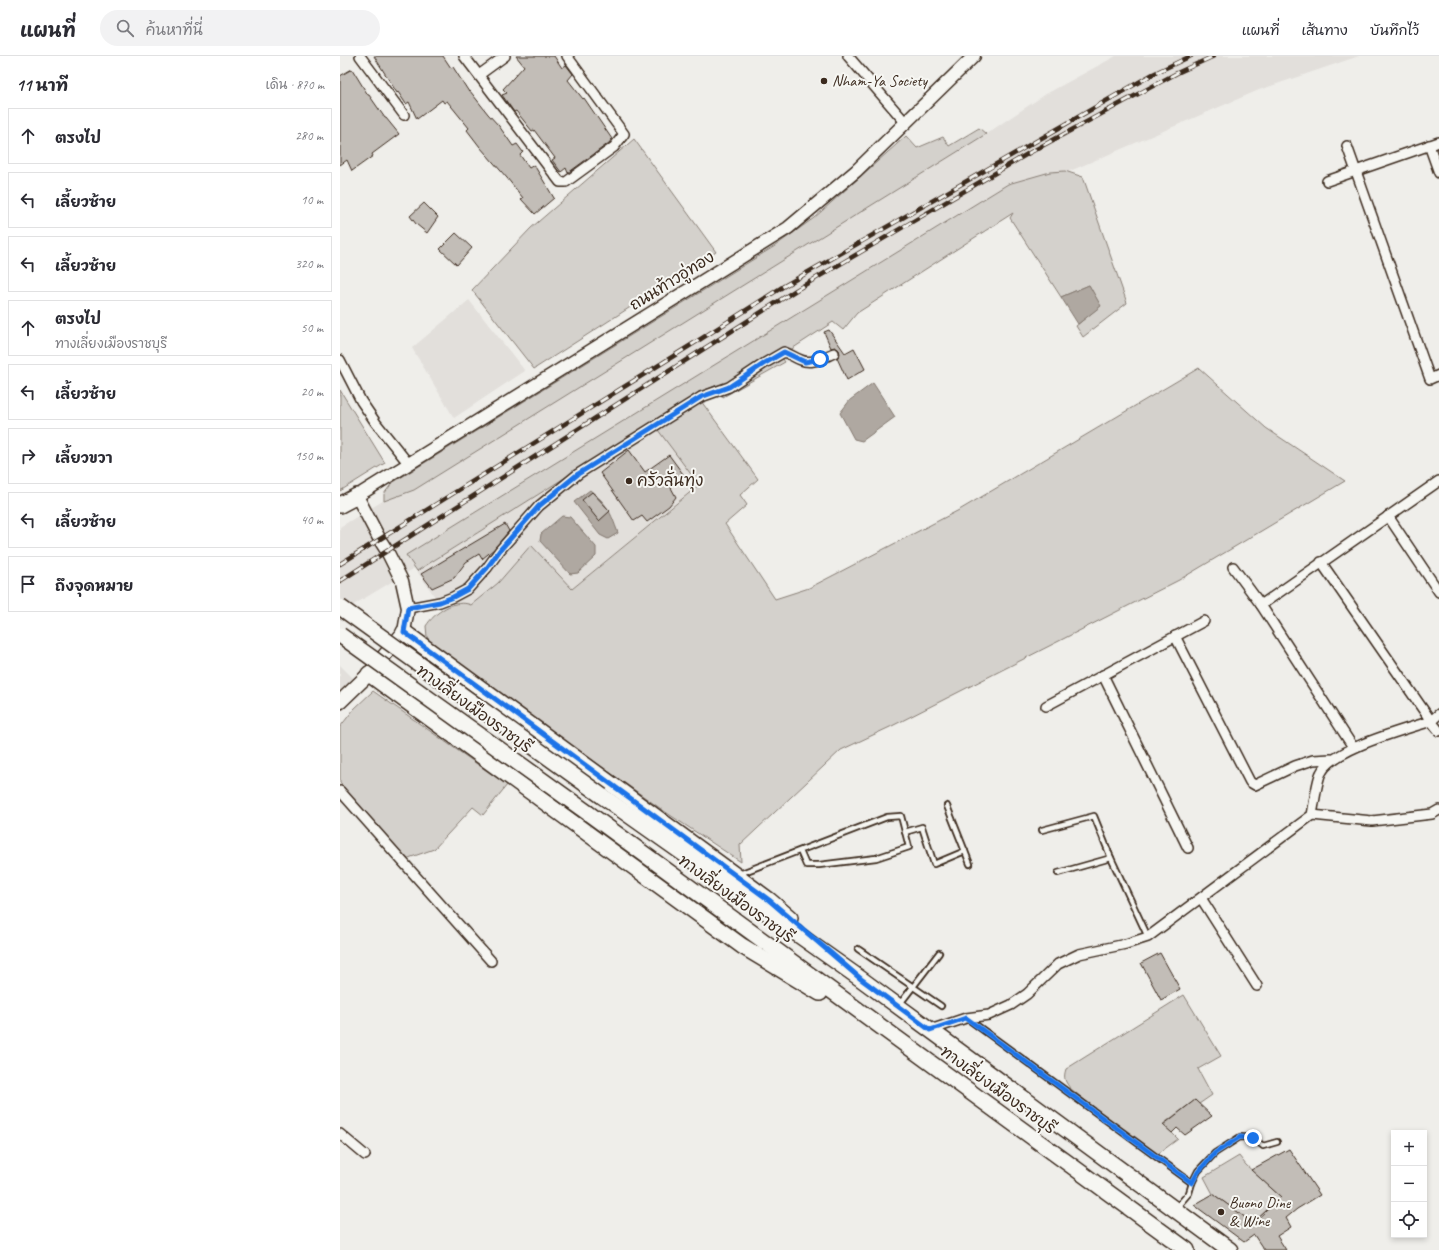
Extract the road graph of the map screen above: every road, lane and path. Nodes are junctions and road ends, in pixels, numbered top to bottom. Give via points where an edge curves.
1 (360, 56) edge
2 (464, 56) edge
3 (505, 56) edge
4 (567, 56) edge
5 (848, 56) edge
6 (970, 60) edge
7 (479, 75) junction
8 (404, 115) dead end
9 (905, 122) junction
10 (1439, 142) edge
11 (1429, 145) junction
12 (1347, 146) dead end
13 (1356, 171) junction
14 (1439, 173) edge
15 (1327, 181) dead end
16 (834, 352) dead end
17 (340, 360) edge
18 (1439, 376) edge
19 (408, 463) junction
20 (1439, 481) edge
21 (357, 496) junction
22 (340, 505) edge
23 (1388, 516) junction
24 (1321, 562) junction
25 (1233, 567) dead end
26 (1439, 592) edge
27 (1261, 605) junction
28 (340, 607) edge
29 (408, 608) junction
30 (1204, 622) dead end
31 (404, 632) junction
32 (340, 635) edge
33 (1175, 636) junction
34 (369, 674) junction
35 (1103, 675) junction
36 (340, 702) edge
37 (1046, 706) dead end
38 (1439, 714) edge
39 (1431, 722) junction
40 (1439, 731) edge
41 (1353, 747) junction
42 (1331, 759) junction
43 (340, 791) edge
44 (948, 806) dead end
45 (1439, 810) edge
46 (1312, 815) junction
47 (1042, 830) dead end
48 (905, 832) junction
49 (1188, 848) dead end
50 (800, 851) junction
51 (965, 851) junction
52 (1110, 858) junction
53 (970, 864) dead end
54 (1058, 873) dead end
55 (735, 876) junction
56 (1201, 898) junction
57 (1148, 937) junction
58 (858, 949) dead end
59 (939, 953) dead end
60 (491, 961) dead end
61 (861, 979) junction
62 (1257, 986) dead end
63 (913, 987) junction
64 (898, 1006) junction
65 (941, 1006) dead end
66 (966, 1018) junction
67 (930, 1030) junction
68 (910, 1047) junction
69 (340, 1134) edge
70 (1277, 1142) dead end
71 (366, 1155) dead end
72 (1192, 1183) junction
73 (1175, 1210) junction
74 (1187, 1250) edge
75 (1230, 1250) edge

1 - 8 street
2 - 7 street
3 - 7 street
4 - 7 street via 624,134 614,147 566,182 560,182
5 - 9 street
6 - 9 street, ถนนท้าวอู่ทอง
9 - 19 street, ถนนท้าวอู่ทอง via 856,171 788,228
10 - 11 street
11 - 13 street
11 - 14 street
12 - 13 street
13 - 15 street
13 - 18 street via 1430,378
16 - 29 street via 809,362 784,352 729,387 701,397 682,408 578,474 539,506 468,589 440,602
17 - 19 street via 369,412
19 - 21 street, ถนนท้าวอู่ทอง
20 - 23 street
21 - 22 main road
21 - 29 street via 402,581
23 - 24 street
23 - 26 street
24 - 27 street
24 - 39 street
25 - 27 street
27 - 41 street
28 - 61 main road, ทางเลี่ยงเมืองราชบุรี, bridge
29 - 31 street
30 - 33 street
31 - 34 main road
31 - 55 main road
32 - 68 main road, ทางเลี่ยงเมืองราชบุรี, bridge
33 - 35 street
33 - 42 street via 1250,782 1255,785 1295,766 1313,760
34 - 36 main road
34 - 68 main road via 742,946
35 - 37 street
35 - 49 street
38 - 39 street
39 - 40 street
39 - 41 street
41 - 42 street
42 - 46 street via 1321,773
43 - 60 street
44 - 51 lane
45 - 46 street via 1432,814 1372,821
46 - 56 street
47 - 52 lane via 1094,816
48 - 50 lane via 901,816 887,817
48 - 50 lane via 909,846 876,858 806,865
48 - 51 lane via 922,828 934,864
50 - 55 lane
51 - 53 lane
52 - 54 lane
52 - 57 lane
55 - 61 main road via 769,900
56 - 57 street
56 - 62 street
57 - 66 street via 1080,954 1058,964 1027,994 1011,1005 989,1014
58 - 63 lane
59 - 63 lane
61 - 64 main road, ทางเลี่ยงเมืองราชบุรี
63 - 64 lane
63 - 65 lane
64 - 67 main road, ทางเลี่ยงเมืองราชบุรี
66 - 67 street
66 - 72 lane
67 - 73 main road, ทางเลี่ยงเมืองราชบุรี
68 - 74 main road, ทางเลี่ยงเมืองราชบุรี
69 - 71 street
70 - 72 lane via 1263,1146 1253,1138 1240,1137 1215,1153
72 - 73 lane via 1189,1193
73 - 75 main road, ทางเลี่ยงเมืองราชบุรี

